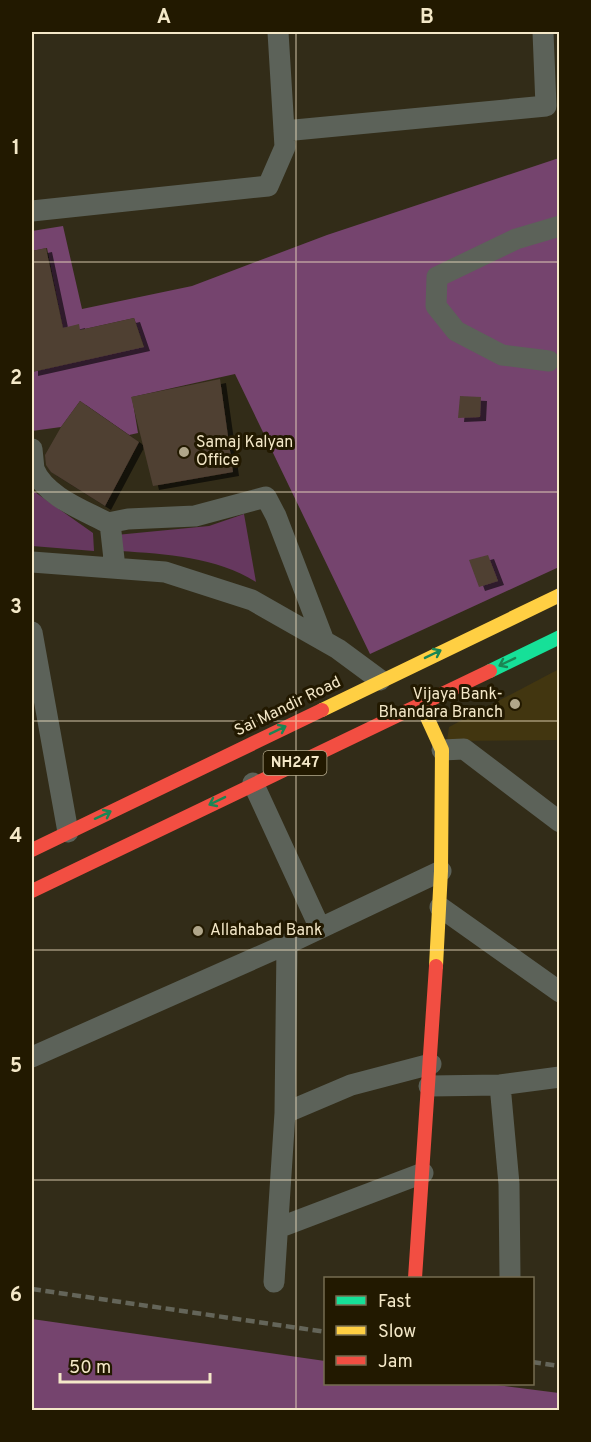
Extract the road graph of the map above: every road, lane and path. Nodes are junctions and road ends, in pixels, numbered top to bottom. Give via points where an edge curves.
1 (278, 32) edge
2 (543, 32) edge
3 (553, 105) edge
4 (284, 131) junction
5 (32, 211) edge
6 (560, 226) edge
7 (549, 361) dead end
8 (33, 456) edge
9 (110, 523) junction
10 (32, 562) edge
11 (115, 568) junction
12 (560, 595) edge
13 (32, 632) edge
14 (560, 637) edge
15 (324, 641) junction
16 (389, 700) junction
17 (421, 704) junction
18 (442, 750) junction
19 (253, 783) junction
20 (560, 822) edge
21 (68, 832) junction
22 (32, 850) edge
23 (441, 871) junction
24 (32, 891) edge
25 (440, 907) junction
26 (319, 926) junction
27 (286, 944) junction
28 (560, 992) edge
29 (32, 1057) edge
30 (431, 1064) junction
31 (560, 1077) edge
32 (500, 1085) junction
33 (429, 1086) junction
34 (285, 1113) junction
35 (423, 1173) junction
36 (278, 1228) junction
37 (415, 1277) edge
38 (510, 1277) edge
39 (274, 1282) dead end

1 - 4 street
2 - 3 street
3 - 4 street
4 - 5 street via 285,147 268,186
6 - 7 street via 516,239 437,277 436,306 456,331 502,355
8 - 9 street via 39,480 68,502
9 - 11 street
9 - 15 street via 195,516 266,497
10 - 11 street
11 - 15 street via 165,572 252,600
16 -> 12 main road, Sai Mandir Road / NH247
13 - 21 street
14 -> 17 main road, Sai Mandir Road / NH247
15 - 16 street
16 - 17 main road, Sai Mandir Road / NH247
16 - 19 main road, Sai Mandir Road / NH247
21 -> 16 main road, Sai Mandir Road / NH247
17 - 18 main road
18 - 20 street via 464,749
18 - 23 main road
19 -> 24 main road, Sai Mandir Road / NH247
19 - 26 street
21 - 22 main road, Sai Mandir Road / NH247
23 - 25 main road
23 - 26 street
25 - 28 street
25 - 30 main road
26 - 27 street
27 - 29 street
27 - 34 street
30 - 33 main road
30 - 34 street via 351,1085
31 - 32 street
32 - 33 street
32 - 38 street via 509,1184
33 - 35 main road
34 - 36 street
35 - 36 street
35 - 37 main road
36 - 39 street

